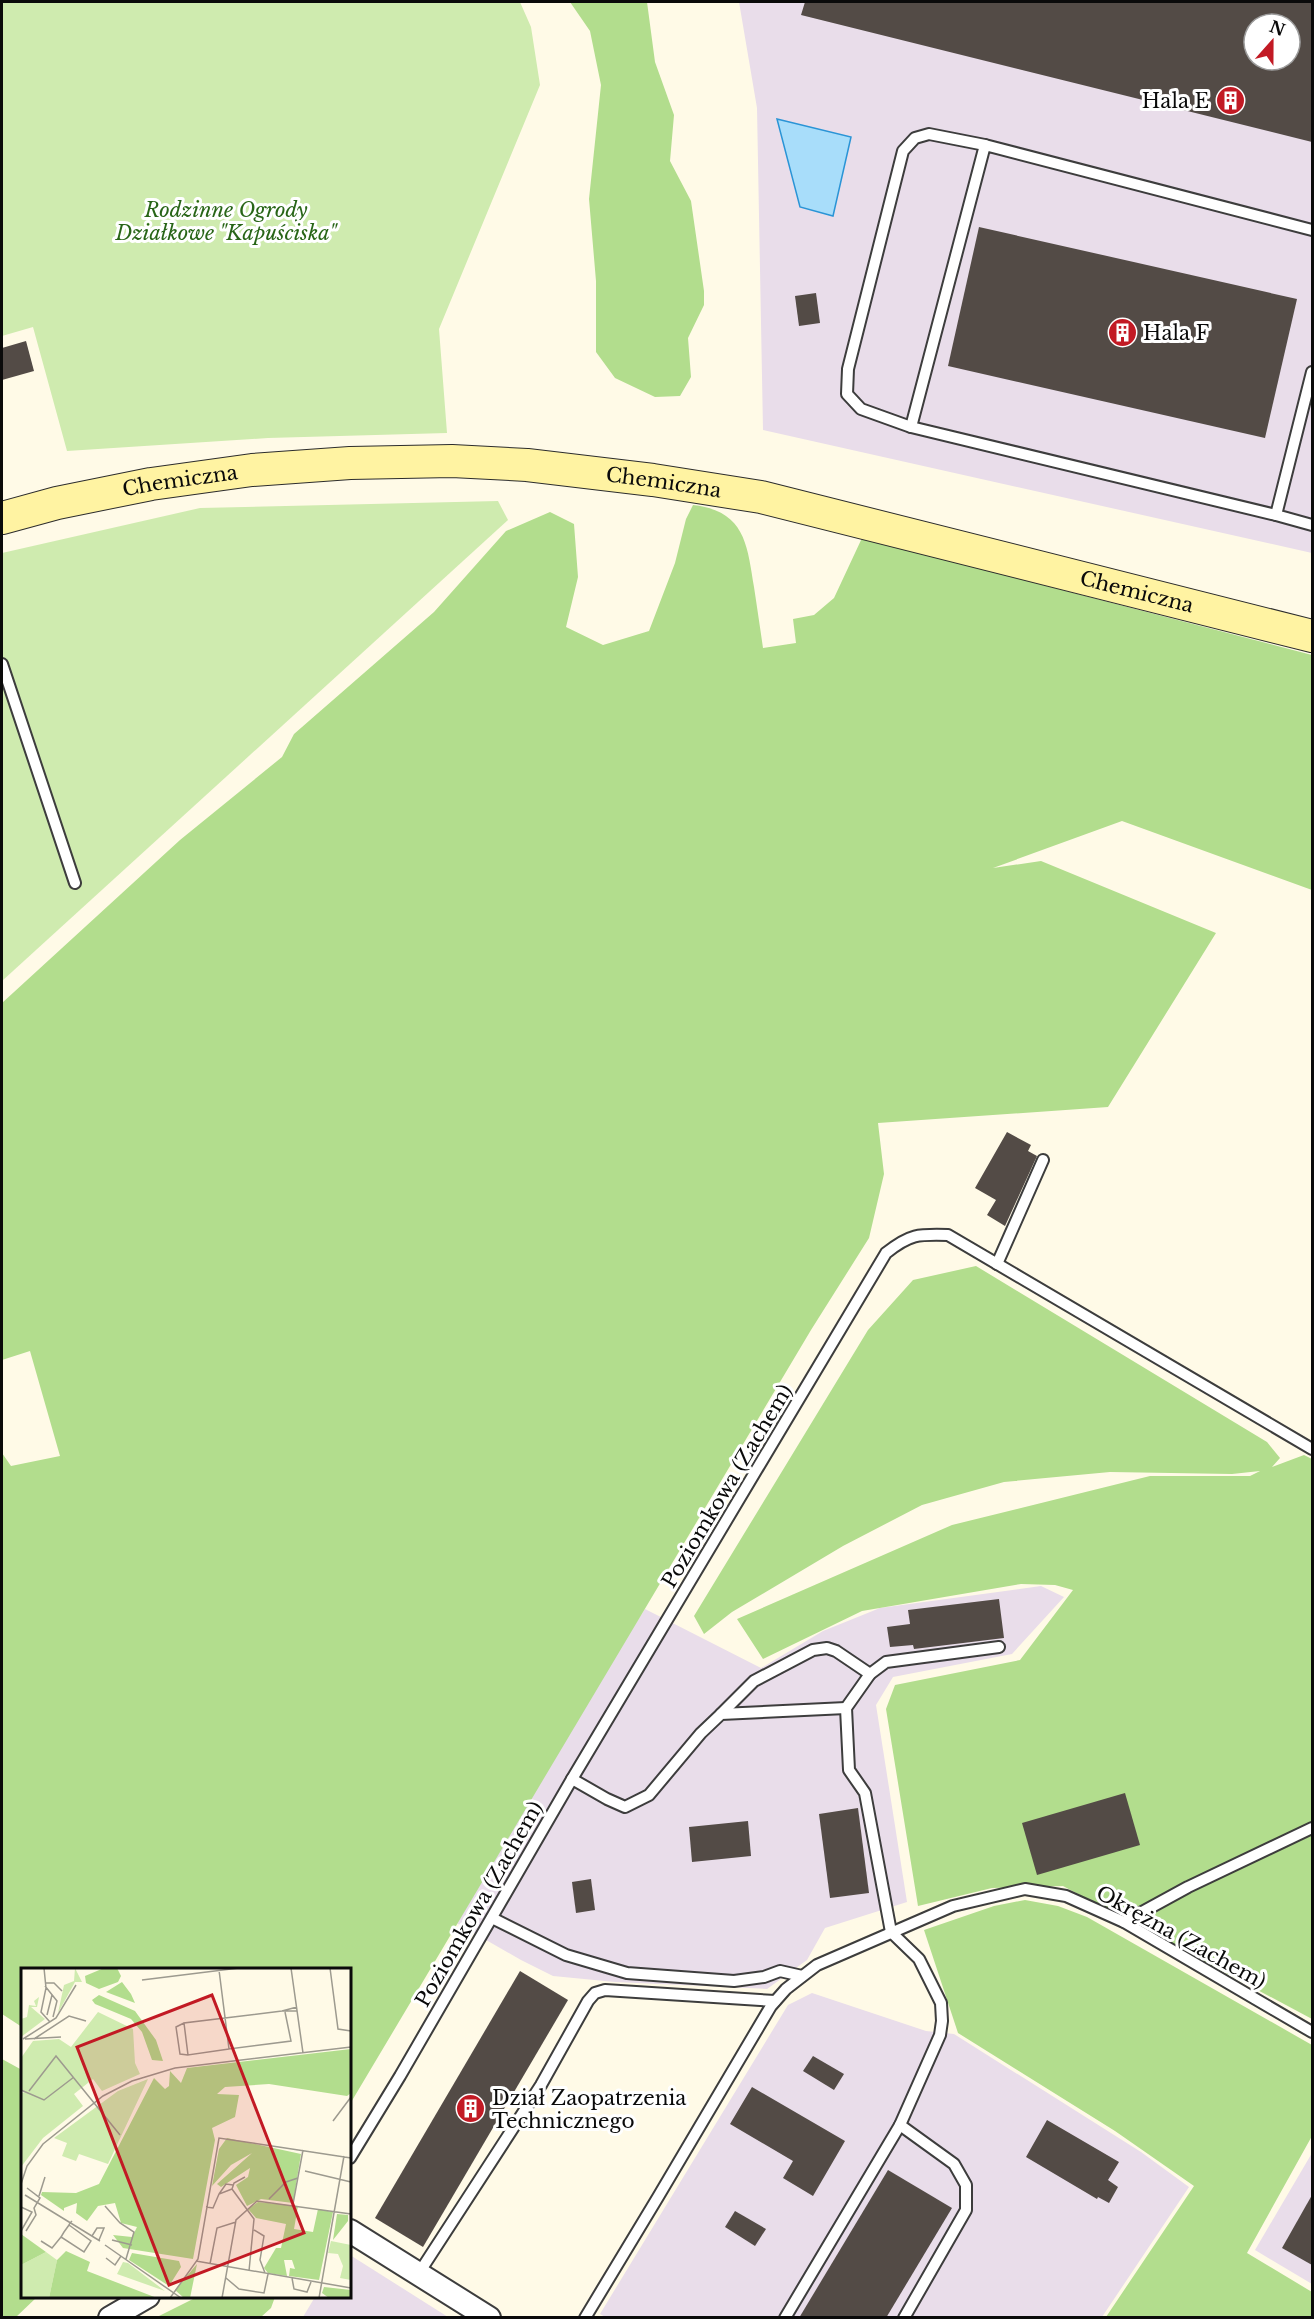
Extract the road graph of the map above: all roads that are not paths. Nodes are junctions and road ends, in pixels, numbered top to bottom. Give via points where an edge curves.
1 (985, 145) junction
2 (1312, 230) edge
3 (1312, 372) edge
4 (911, 427) junction
5 (1276, 515) junction
6 (2, 518) edge
7 (1312, 525) edge
8 (1312, 636) edge
9 (2, 664) edge
10 (75, 883) dead end
11 (1043, 1160) dead end
12 (997, 1264) junction
13 (1312, 1449) edge
14 (999, 1647) dead end
15 (870, 1674) junction
16 (846, 1708) junction
17 (722, 1714) junction
18 (573, 1779) junction
19 (1312, 1828) edge
20 (492, 1918) junction
21 (1124, 1922) junction
22 (891, 1932) junction
23 (802, 1976) junction
24 (775, 2001) junction
25 (1312, 2032) edge
26 (900, 2125) junction
27 (351, 2156) edge
28 (351, 2232) edge
29 (419, 2273) junction
30 (145, 2298) edge
31 (110, 2318) edge
32 (489, 2318) edge
33 (585, 2318) edge
34 (785, 2318) edge
35 (904, 2318) edge

1 - 2 lane
1 - 4 lane
1 - 4 lane via 929,134 915,138 903,151 848,369 847,394 861,409
3 - 5 lane
4 - 5 lane
5 - 7 lane
6 - 8 street, Chemiczna via 151,484 252,470 452,461 527,465 761,492
9 - 10 lane
11 - 12 lane
12 - 13 lane, Poziomkowa (Zachem)
12 - 18 lane, Poziomkowa (Zachem) via 948,1235 923,1234 904,1239 886,1253
14 - 15 lane via 886,1662
15 - 16 lane
15 - 17 lane via 836,1651 813,1650 754,1681
16 - 17 lane
16 - 22 lane via 849,1770 865,1792
17 - 18 lane via 649,1795 626,1807
18 - 20 lane, Poziomkowa (Zachem)
19 - 21 lane
20 - 23 lane via 566,1955 627,1972 734,1981 780,1971
20 - 27 lane, Poziomkowa (Zachem)
21 - 22 lane, Okrężna (Zachem) via 1066,1896 1025,1889 953,1906
21 - 25 lane, Okrężna (Zachem)
22 - 23 lane, Okrężna (Zachem) via 817,1965
22 - 26 lane via 919,1959 941,2003 942,2021 940,2035
23 - 24 lane, Okrężna (Zachem)
24 - 29 lane via 605,1990 595,1993 542,2085
24 - 33 lane, Okrężna (Zachem)
26 - 34 lane
26 - 35 lane via 954,2164 966,2185 966,2210
28 - 29 street
29 - 32 street
30 - 31 street

